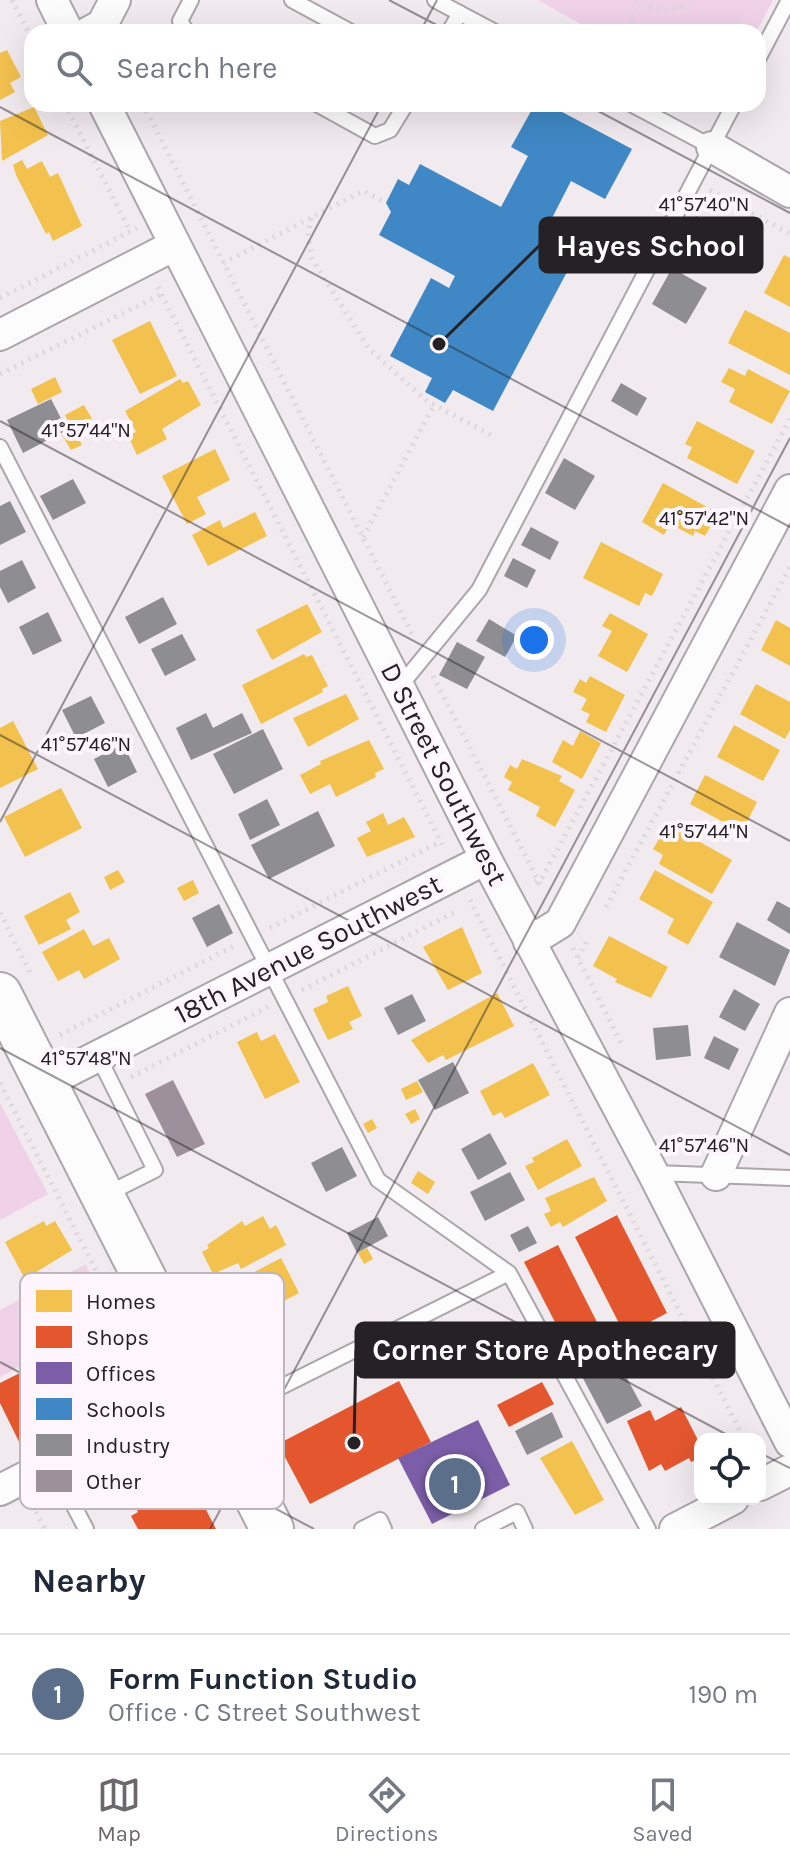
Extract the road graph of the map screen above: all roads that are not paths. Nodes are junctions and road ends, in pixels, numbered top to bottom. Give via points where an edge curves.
1 (52, 0) edge
2 (115, 0) edge
3 (191, 0) edge
4 (292, 0) edge
5 (435, 0) edge
6 (789, 0) edge
7 (460, 13) junction
8 (64, 24) edge
9 (103, 24) edge
10 (182, 24) edge
11 (336, 24) edge
12 (454, 24) edge
13 (480, 24) edge
14 (766, 44) edge
15 (108, 112) edge
16 (332, 112) edge
17 (401, 112) edge
18 (646, 112) edge
19 (730, 112) edge
20 (712, 147) junction
21 (790, 192) edge
22 (173, 246) junction
23 (0, 335) edge
24 (0, 447) edge
25 (790, 490) edge
26 (400, 686) junction
27 (486, 859) junction
28 (529, 942) junction
29 (268, 970) junction
30 (0, 994) edge
31 (790, 1013) edge
32 (98, 1056) junction
33 (45, 1083) junction
34 (653, 1173) junction
35 (716, 1175) junction
36 (790, 1178) edge
37 (103, 1196) junction
38 (142, 1273) edge
39 (509, 1273) junction
40 (284, 1371) edge
41 (790, 1442) edge
42 (790, 1470) edge
43 (20, 1480) edge
44 (766, 1482) edge
45 (0, 1490) edge
46 (721, 1505) edge
47 (76, 1509) edge
48 (262, 1509) edge
49 (86, 1529) edge
50 (272, 1529) edge
51 (362, 1529) edge
52 (384, 1529) edge
53 (483, 1529) edge
54 (525, 1529) edge
55 (648, 1529) edge
56 (675, 1529) edge

1 - 8 street
2 - 9 street
3 - 10 lane
4 - 11 lane
5 - 7 lane
6 - 14 lane
7 - 12 lane
7 - 13 lane
15 - 22 street, D Street Southwest
16 - 17 lane via 375,136 390,130
18 - 20 lane
19 - 20 lane
20 - 21 street
20 - 26 lane via 479,590
22 - 23 street
22 - 26 street, D Street Southwest
24 - 29 lane
25 - 28 street via 560,923
26 - 27 street, D Street Southwest
27 - 28 street, D Street Southwest
27 - 29 street, 18th Avenue Southwest
28 - 34 street, D Street Southwest
29 - 32 street, 18th Avenue Southwest
29 - 39 lane via 378,1180
30 - 33 main road
31 - 35 street
32 - 33 street, 18th Avenue Southwest
32 - 37 lane via 155,1170
33 - 37 main road
34 - 35 lane
34 - 41 street, D Street Southwest
35 - 36 lane
37 - 38 main road
39 - 40 lane
39 - 55 lane
42 - 44 street
43 - 45 street
46 - 56 street
47 - 49 lane
48 - 50 main road
51 - 52 lane via 380,1520
53 - 54 lane via 517,1512

